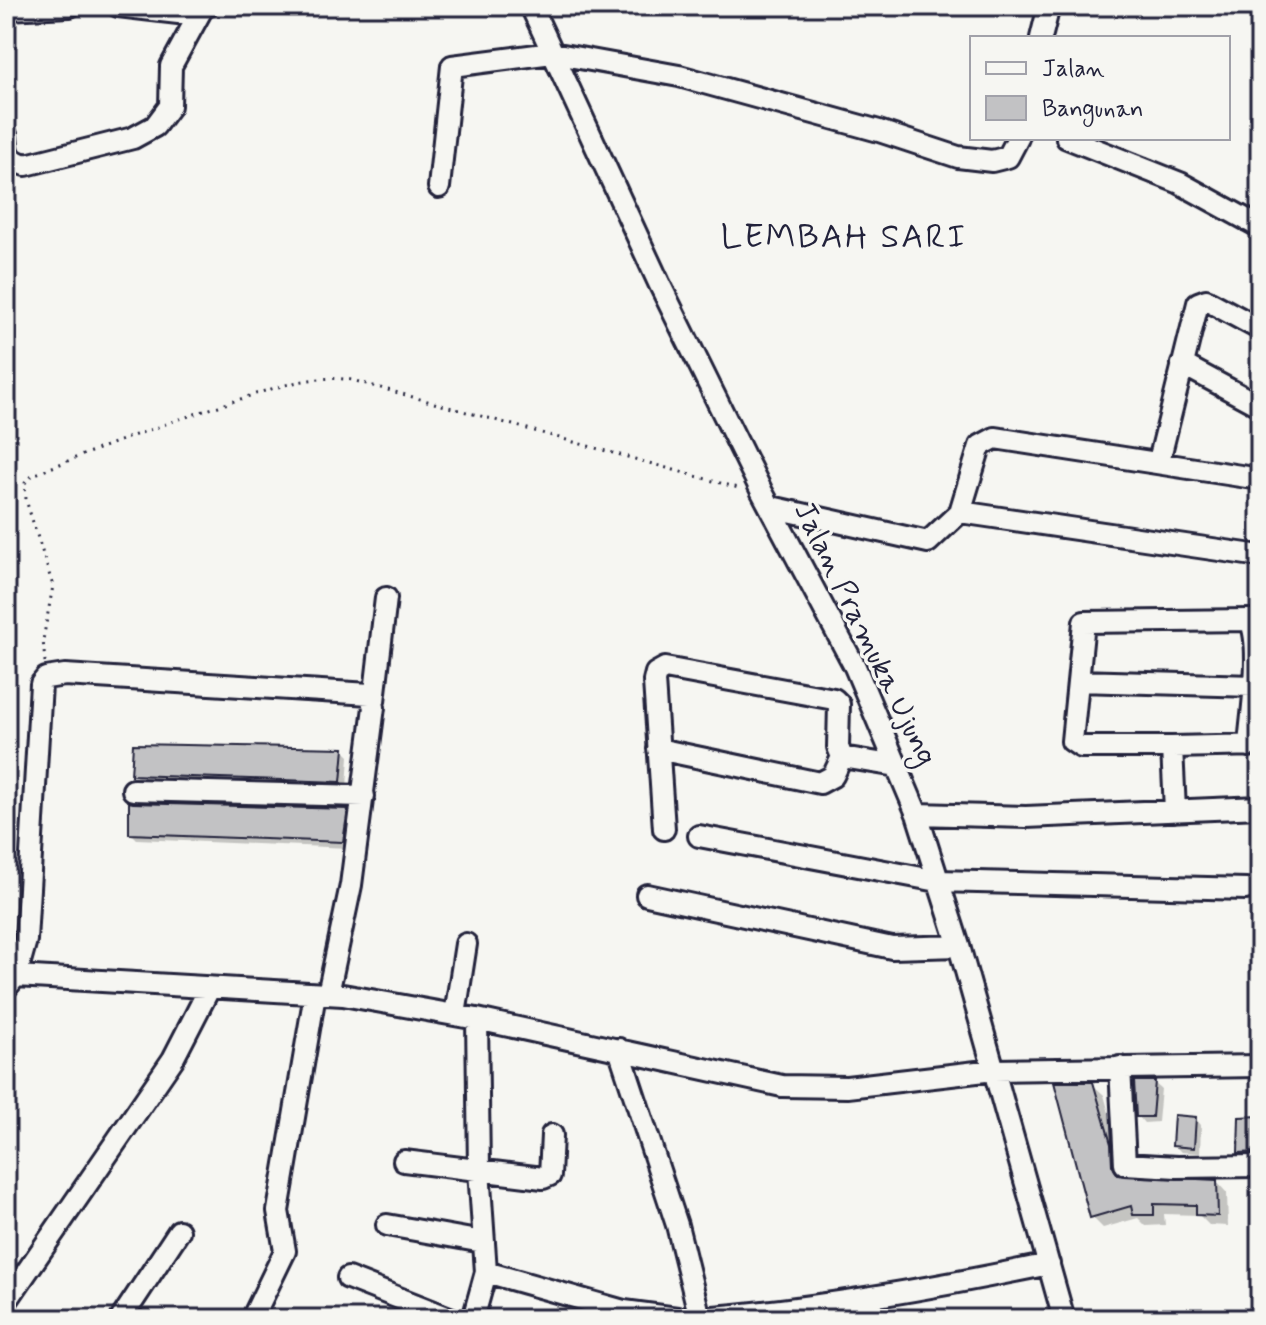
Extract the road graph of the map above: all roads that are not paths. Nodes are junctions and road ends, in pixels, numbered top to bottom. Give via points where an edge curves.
1 (70, 6) edge
2 (118, 6) edge
3 (126, 6) edge
4 (531, 6) edge
5 (1049, 6) edge
6 (6, 9) edge
7 (204, 9) edge
8 (1042, 36) edge
9 (552, 53) junction
10 (6, 135) edge
11 (1017, 140) edge
12 (1072, 140) edge
13 (439, 187) dead end
14 (1260, 227) edge
15 (1260, 329) edge
16 (1182, 364) junction
17 (1260, 406) edge
18 (1159, 461) junction
19 (1260, 479) edge
20 (766, 500) junction
21 (960, 512) junction
22 (1260, 556) edge
23 (386, 598) dead end
24 (1257, 664) edge
25 (1078, 681) junction
26 (1254, 686) junction
27 (374, 701) junction
28 (1254, 746) edge
29 (1172, 747) junction
30 (658, 749) junction
31 (842, 757) junction
32 (897, 766) junction
33 (133, 790) dead end
34 (364, 796) junction
35 (1260, 807) edge
36 (1175, 811) junction
37 (917, 814) junction
38 (664, 829) dead end
39 (699, 836) dead end
40 (938, 881) junction
41 (1246, 889) dead end
42 (647, 895) dead end
43 (466, 944) dead end
44 (959, 946) junction
45 (9, 978) edge
46 (209, 989) junction
47 (322, 994) junction
48 (455, 1015) junction
49 (477, 1019) junction
50 (619, 1049) junction
51 (1260, 1066) edge
52 (1120, 1067) junction
53 (994, 1070) junction
54 (552, 1135) dead end
55 (404, 1161) dead end
56 (1260, 1166) edge
57 (479, 1170) junction
58 (387, 1225) dead end
59 (179, 1231) dead end
60 (483, 1242) junction
61 (1049, 1264) junction
62 (486, 1272) junction
63 (348, 1278) dead end
64 (6, 1302) edge
65 (764, 1316) edge
66 (700, 1318) edge
67 (121, 1319) edge
68 (252, 1319) edge
69 (452, 1319) edge
70 (473, 1319) edge
71 (688, 1319) edge
72 (1064, 1319) edge

1 - 6 street
2 - 3 street
3 - 7 street via 187,14
4 - 9 street, Jalan Pramuka Ujung
5 - 8 street
7 - 10 street via 175,56 170,106 155,126 133,138 26,165 7,153
9 - 11 street via 679,76 958,157 1008,157
9 - 13 street via 452,66
9 - 20 street, Jalan Pramuka Ujung
12 - 14 street via 1180,183
15 - 16 street via 1202,301
16 - 17 street
16 - 18 street
18 - 19 street
18 - 21 street via 995,438 980,446
20 - 21 street via 928,542
20 - 32 street, Jalan Pramuka Ujung via 855,667
21 - 22 street
23 - 27 street
24 - 25 street via 1254,630 1246,618 1089,619 1082,626
24 - 26 street
25 - 26 street
25 - 29 street via 1075,746
26 - 28 street
27 - 34 street
27 - 45 street via 370,694 46,678 38,700 26,940
28 - 29 street
29 - 36 street
30 - 31 street via 820,783 833,776
30 - 31 street via 654,681 665,668 834,699 839,704
30 - 38 street
31 - 32 street
32 - 37 street, Jalan Pramuka Ujung
33 - 34 street
34 - 47 street via 351,885
35 - 36 street
36 - 37 street via 1026,817
37 - 40 street, Jalan Pramuka Ujung
39 - 40 street
40 - 41 street
40 - 44 street, Jalan Pramuka Ujung
42 - 44 street via 892,948
43 - 48 street
44 - 53 street, Jalan Pramuka Ujung
45 - 46 street
46 - 47 street
46 - 64 street via 173,1059
47 - 48 street
47 - 68 street via 280,1196 285,1251
48 - 49 street
49 - 50 street
49 - 57 street
50 - 53 street via 782,1086 847,1087
50 - 66 street via 677,1225
51 - 52 street
52 - 53 street
52 - 56 street via 1125,1164
53 - 61 street, Jalan Pramuka Ujung
54 - 57 street via 548,1176
55 - 57 street
57 - 60 street
58 - 60 street
59 - 67 street
60 - 62 street
61 - 65 street
61 - 72 street, Jalan Pramuka Ujung
62 - 70 street
62 - 71 street via 636,1314
63 - 69 street
65 - 66 street
66 - 71 street

